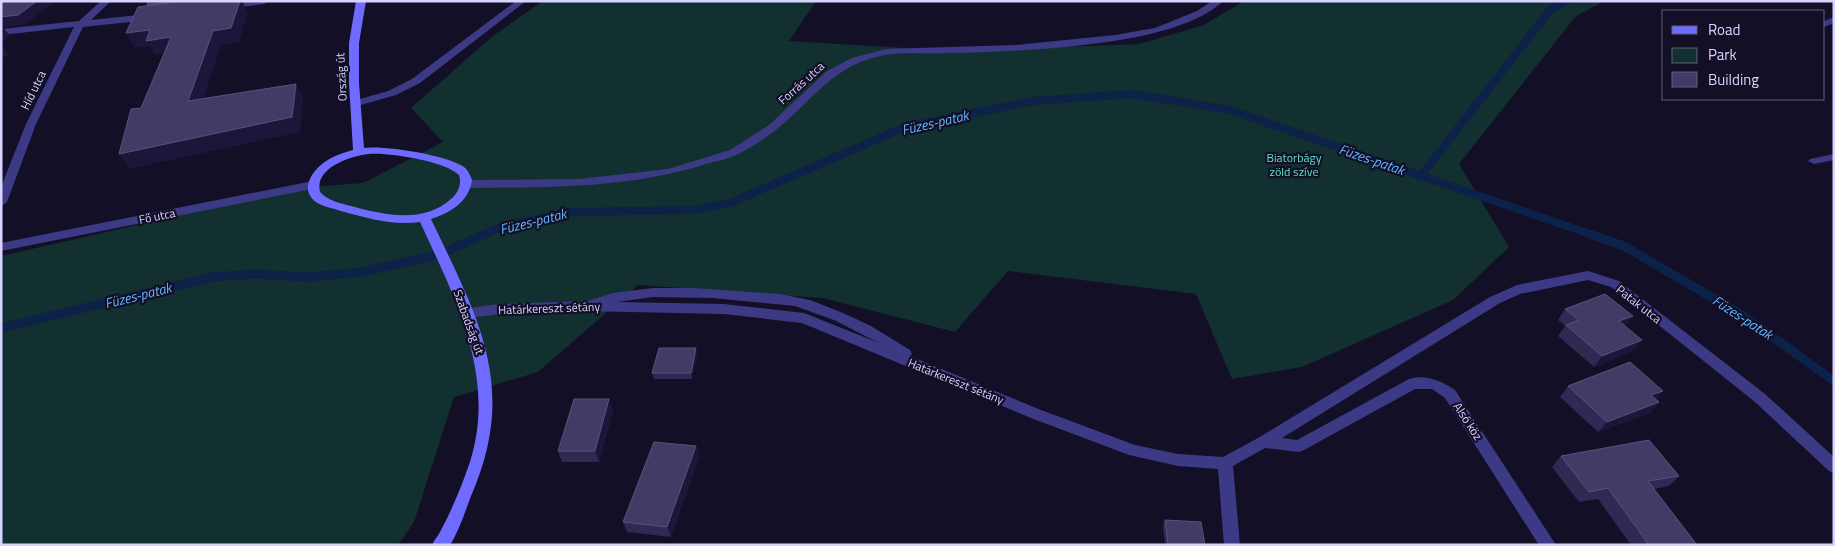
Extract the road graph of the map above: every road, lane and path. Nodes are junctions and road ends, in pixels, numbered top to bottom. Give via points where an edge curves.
1 (107, 1) edge
2 (264, 1) edge
3 (361, 1) edge
4 (522, 1) edge
5 (1219, 1) edge
6 (214, 8) edge
7 (158, 16) edge
8 (79, 26) junction
9 (1, 32) edge
10 (357, 103) junction
11 (359, 151) junction
12 (1834, 157) edge
13 (1814, 160) dead end
14 (466, 184) junction
15 (313, 185) junction
16 (1, 202) edge
17 (424, 217) junction
18 (1, 247) edge
19 (468, 313) junction
20 (1263, 442) junction
21 (1225, 463) junction
22 (1834, 467) edge
23 (440, 545) edge
24 (1232, 545) edge
25 (1548, 545) edge

1 - 8 street, Híd utca
2 - 6 street
3 - 10 main road, Ország út via 354,43
4 - 10 street via 416,81 392,93
5 - 14 street, Forrás utca via 1200,13 1157,30 1114,38 1015,48 886,52 855,60 831,73 773,127 734,152 669,172 578,183
7 - 8 street
8 - 9 street
8 - 16 street, Híd utca via 31,124
10 - 11 main road, Ország út
11 - 14 main road via 383,150 450,165 460,170
11 - 15 main road via 332,162
12 - 13 street
14 - 17 main road via 450,206
15 - 17 main road via 315,195 330,204 396,219
15 - 18 street, Fő utca
17 - 19 main road, Szabadság út
19 - 21 street, Határkereszt sétány via 582,306 724,308 804,318 1134,451 1178,460
19 - 23 main road, Szabadság út via 482,356 486,418 478,459
20 - 21 street
20 - 22 street, Patak utca via 1495,300 1517,290 1588,275 1616,284 1760,398
20 - 25 street, Alsó köz via 1299,446 1414,383 1435,384 1450,394
21 - 24 street

